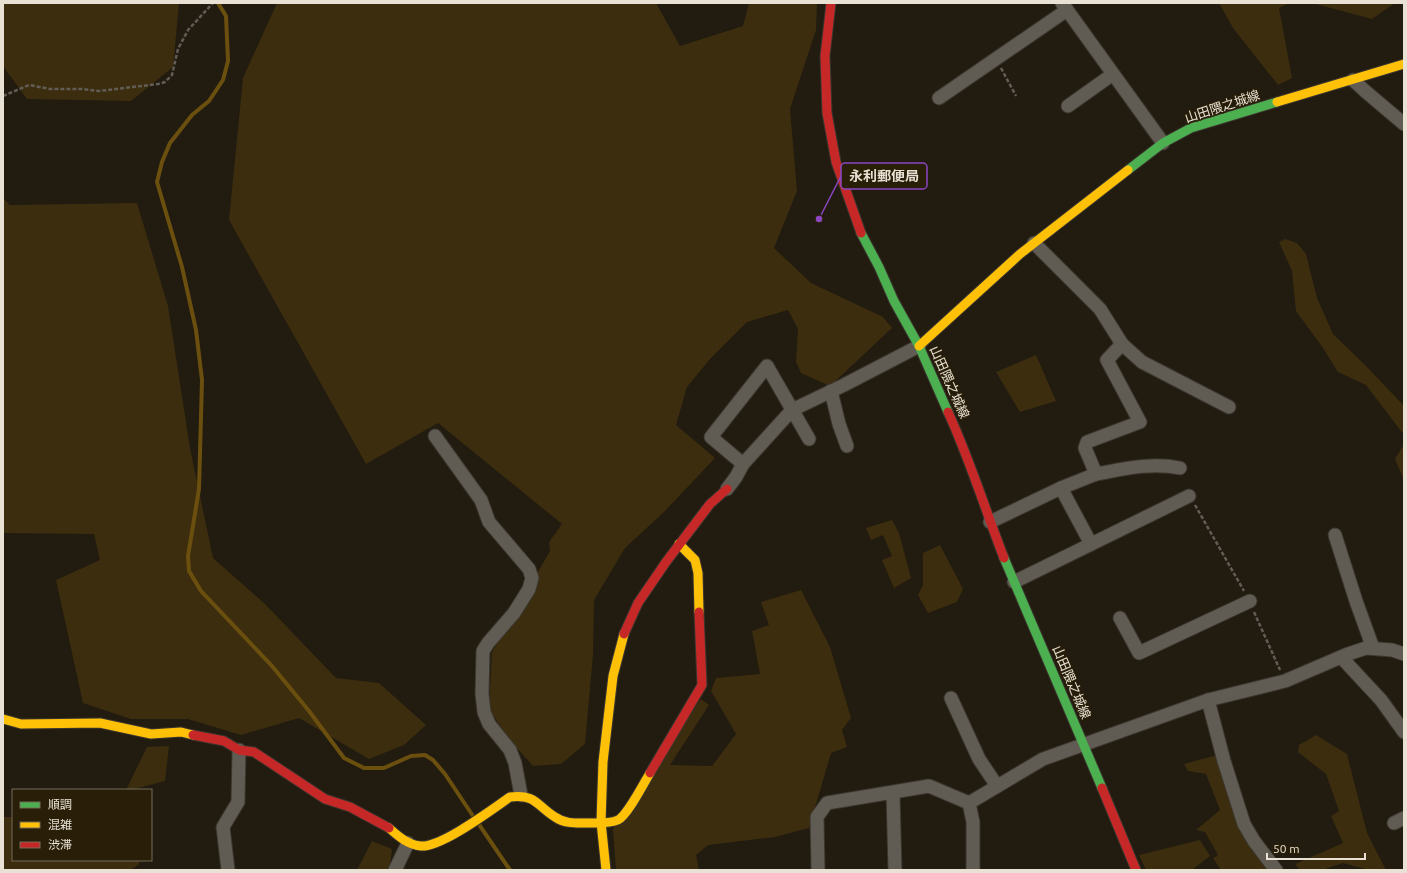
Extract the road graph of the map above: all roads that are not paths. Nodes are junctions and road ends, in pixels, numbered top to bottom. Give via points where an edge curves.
1 (830, 3) edge
2 (1065, 7) edge
3 (1404, 64) edge
4 (1113, 74) junction
5 (1353, 80) junction
6 (939, 98) dead end
7 (1068, 106) dead end
8 (1404, 124) edge
9 (1163, 143) junction
10 (1034, 243) junction
11 (1122, 344) junction
12 (919, 346) junction
13 (831, 391) junction
14 (1229, 407) dead end
15 (792, 410) junction
16 (435, 436) dead end
17 (808, 440) dead end
18 (847, 446) dead end
19 (743, 464) junction
20 (1180, 468) dead end
21 (1096, 474) junction
22 (1061, 488) junction
23 (727, 489) joint
24 (1190, 496) road end
25 (990, 522) junction
26 (1335, 535) dead end
27 (679, 544) junction
28 (1091, 544) junction
29 (1014, 582) junction
30 (1250, 601) road end
31 (1120, 618) dead end
32 (1373, 648) junction
33 (1404, 654) edge
34 (1341, 657) junction
35 (951, 698) dead end
36 (1208, 700) junction
37 (3, 719) edge
38 (1404, 732) edge
39 (1084, 744) junction
40 (239, 750) junction
41 (997, 786) junction
42 (893, 793) junction
43 (521, 795) junction
44 (969, 803) junction
45 (601, 822) junction
46 (408, 843) junction
47 (228, 870) edge
48 (395, 870) edge
49 (606, 870) edge
50 (818, 870) edge
51 (895, 870) edge
52 (973, 870) edge
53 (1136, 870) edge
54 (1276, 870) edge

1 - 12 street via 825,56 827,113 836,162 858,227
2 - 4 street
2 - 6 street via 998,59
3 - 5 street, 山田隈之城線
4 - 7 street
4 - 9 street
5 - 8 street
5 - 9 street, 山田隈之城線 via 1198,126
9 - 10 street, 山田隈之城線
10 - 11 street via 1100,309
10 - 12 street, 山田隈之城線
11 - 14 street via 1142,362
11 - 21 street via 1107,360 1140,422 1086,442 1085,448
12 - 13 street
12 - 25 street, 山田隈之城線 via 961,440
13 - 15 street
13 - 18 street
15 - 17 street
15 - 19 street
15 - 19 street via 766,366 711,437
16 - 43 street via 481,500 489,522 529,569 532,578 529,589 514,613 483,651 484,712 489,724 510,750
19 - 23 street
20 - 21 street via 1167,465 1146,466
21 - 22 street
22 - 25 street
22 - 28 street
23 - 27 street via 710,504
24 - 28 street
25 - 29 street, 山田隈之城線
26 - 32 street
27 - 45 street via 638,603 622,637 612,684 603,762
27 - 45 street via 695,560 698,573 702,684 624,816 616,821
28 - 29 street
29 - 39 street, 山田隈之城線
30 - 31 street via 1139,653
32 - 33 street
32 - 34 street
34 - 36 street via 1285,681
34 - 38 street via 1382,700
35 - 41 street via 979,759
36 - 39 street
36 - 54 street via 1244,824
37 - 40 street via 21,724 100,723 151,734 181,732 224,741
39 - 41 street via 1043,759
39 - 53 street, 山田隈之城線
40 - 46 street via 254,752 326,799 350,807 386,826
40 - 47 street via 238,802 223,827
41 - 44 street
42 - 44 street via 929,786
42 - 50 street via 828,803 817,816
42 - 51 street
43 - 45 street via 533,799 564,822
43 - 46 street via 510,797 447,838 430,845
44 - 52 street via 973,822
45 - 49 street
46 - 48 street

